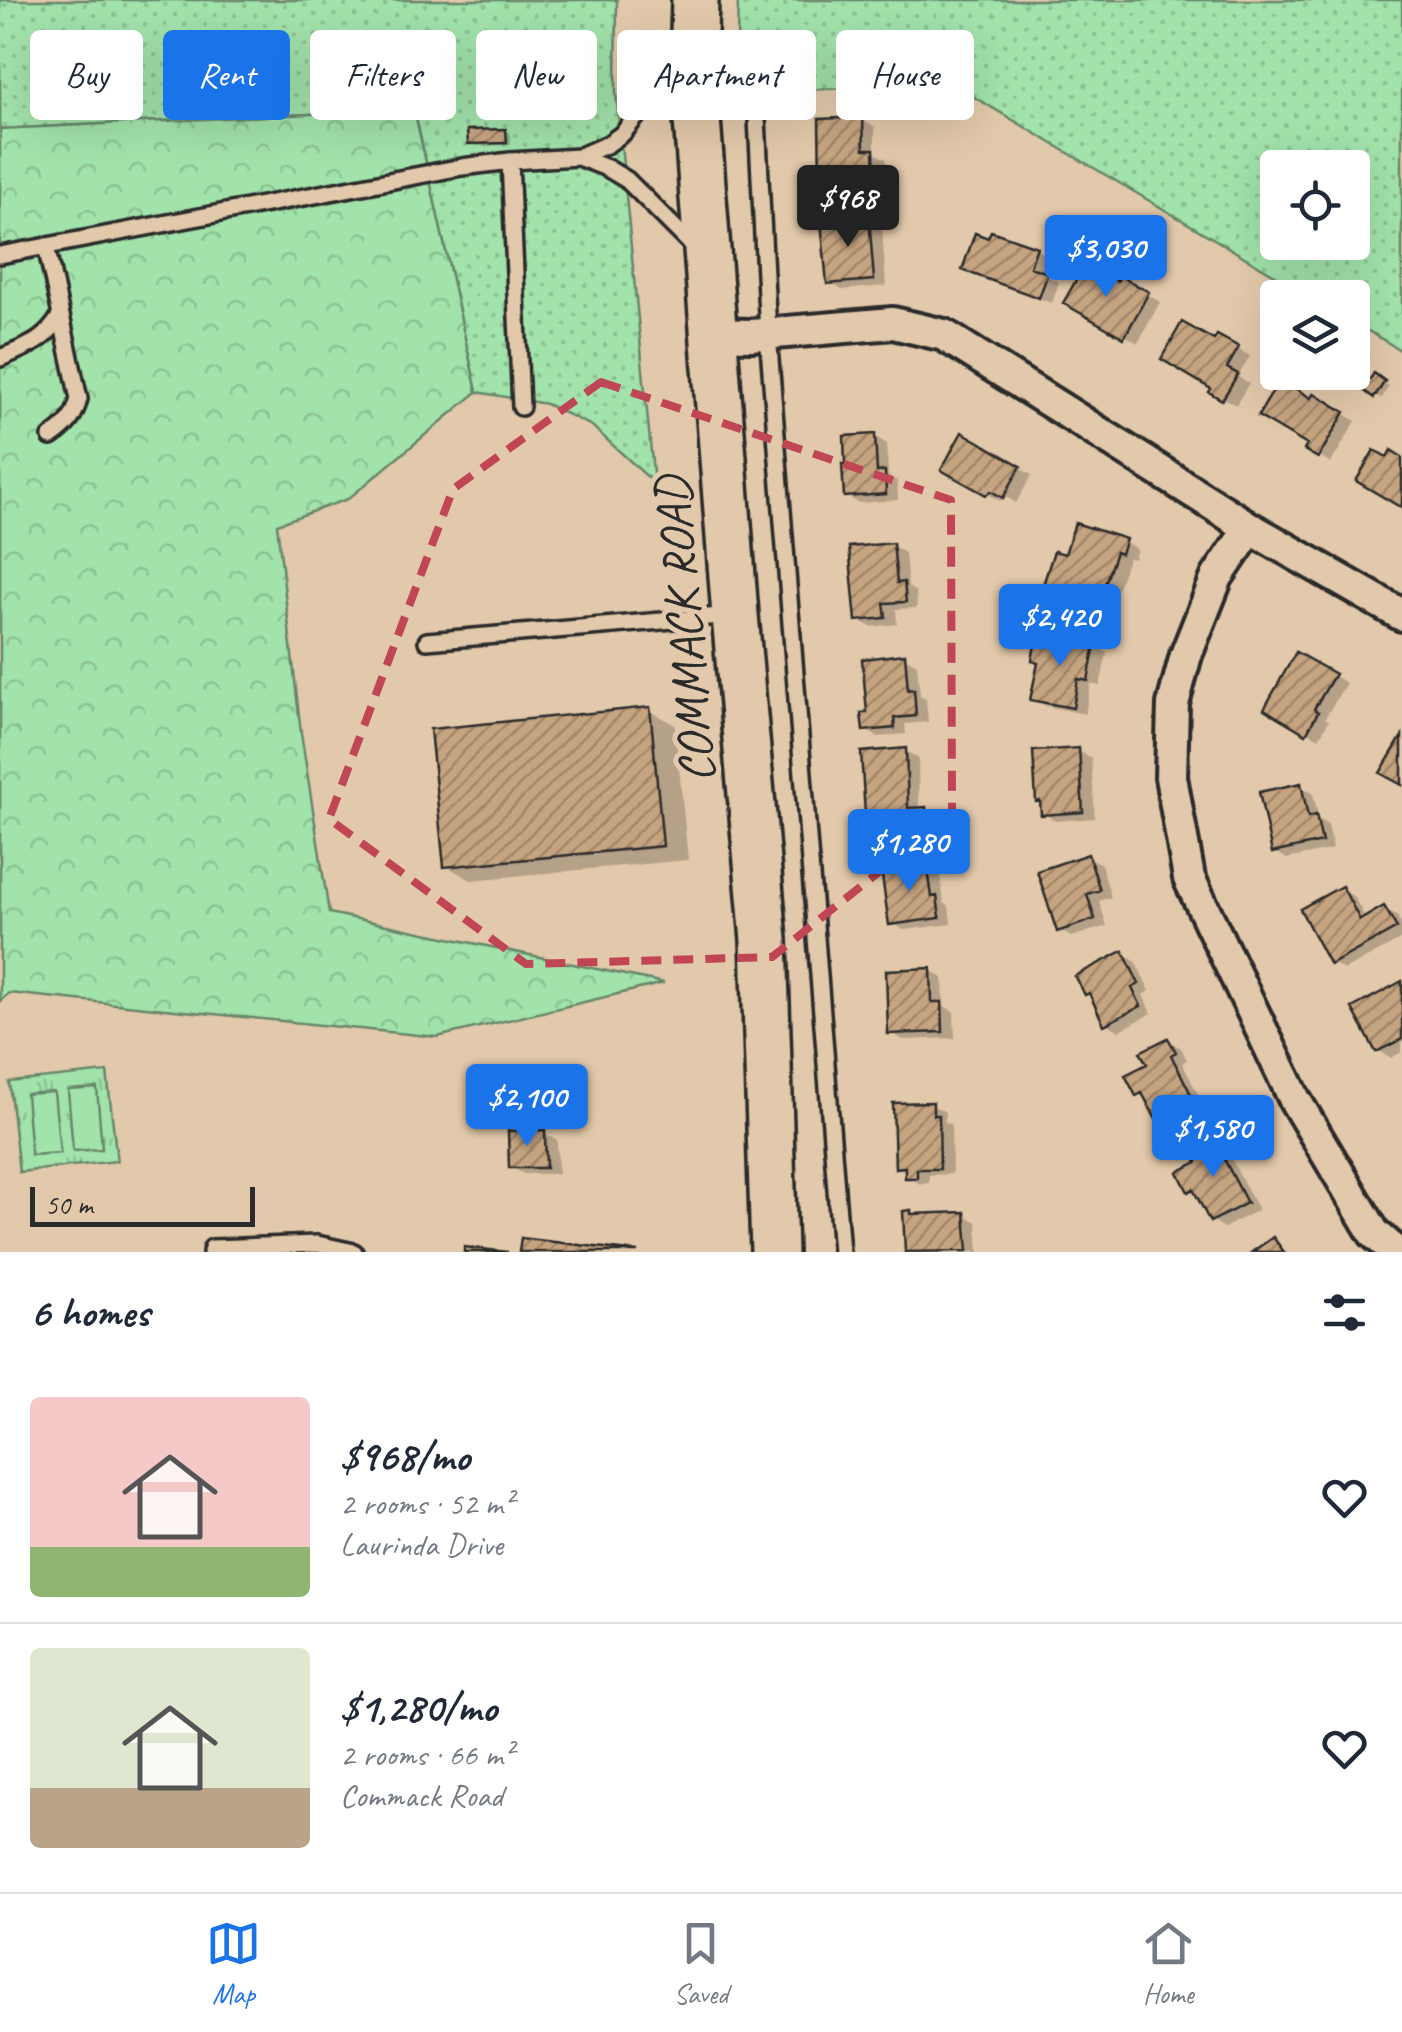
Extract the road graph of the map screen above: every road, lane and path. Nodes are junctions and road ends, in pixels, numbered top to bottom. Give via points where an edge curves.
1 (694, 14) edge
2 (757, 120) edge
3 (578, 156) junction
4 (510, 160) junction
5 (46, 246) junction
6 (0, 255) edge
7 (708, 260) junction
8 (60, 316) junction
9 (714, 334) junction
10 (768, 334) junction
11 (0, 358) edge
12 (521, 407) dead end
13 (50, 437) dead end
14 (1250, 528) junction
15 (736, 614) junction
16 (1402, 615) edge
17 (427, 641) dead end
18 (212, 1252) edge
19 (354, 1252) edge
20 (774, 1252) edge
21 (840, 1252) edge
22 (1396, 1252) edge

1 - 3 lane via 630,126
1 - 7 main road, COMMACK ROAD
2 - 10 lane
3 - 4 lane
3 - 7 lane via 628,180
4 - 5 lane
4 - 12 lane
5 - 6 lane
5 - 8 lane
7 - 9 main road, COMMACK ROAD
8 - 11 lane via 38,342
8 - 13 lane via 78,398 66,427
9 - 10 street
9 - 15 main road, COMMACK ROAD
10 - 14 street via 893,324 944,335
10 - 21 lane
14 - 16 street
14 - 22 street via 1217,577 1173,704 1171,777 1190,878 1295,1100 1374,1232
15 - 17 lane
15 - 20 main road, COMMACK ROAD via 764,940
18 - 19 lane via 317,1244

